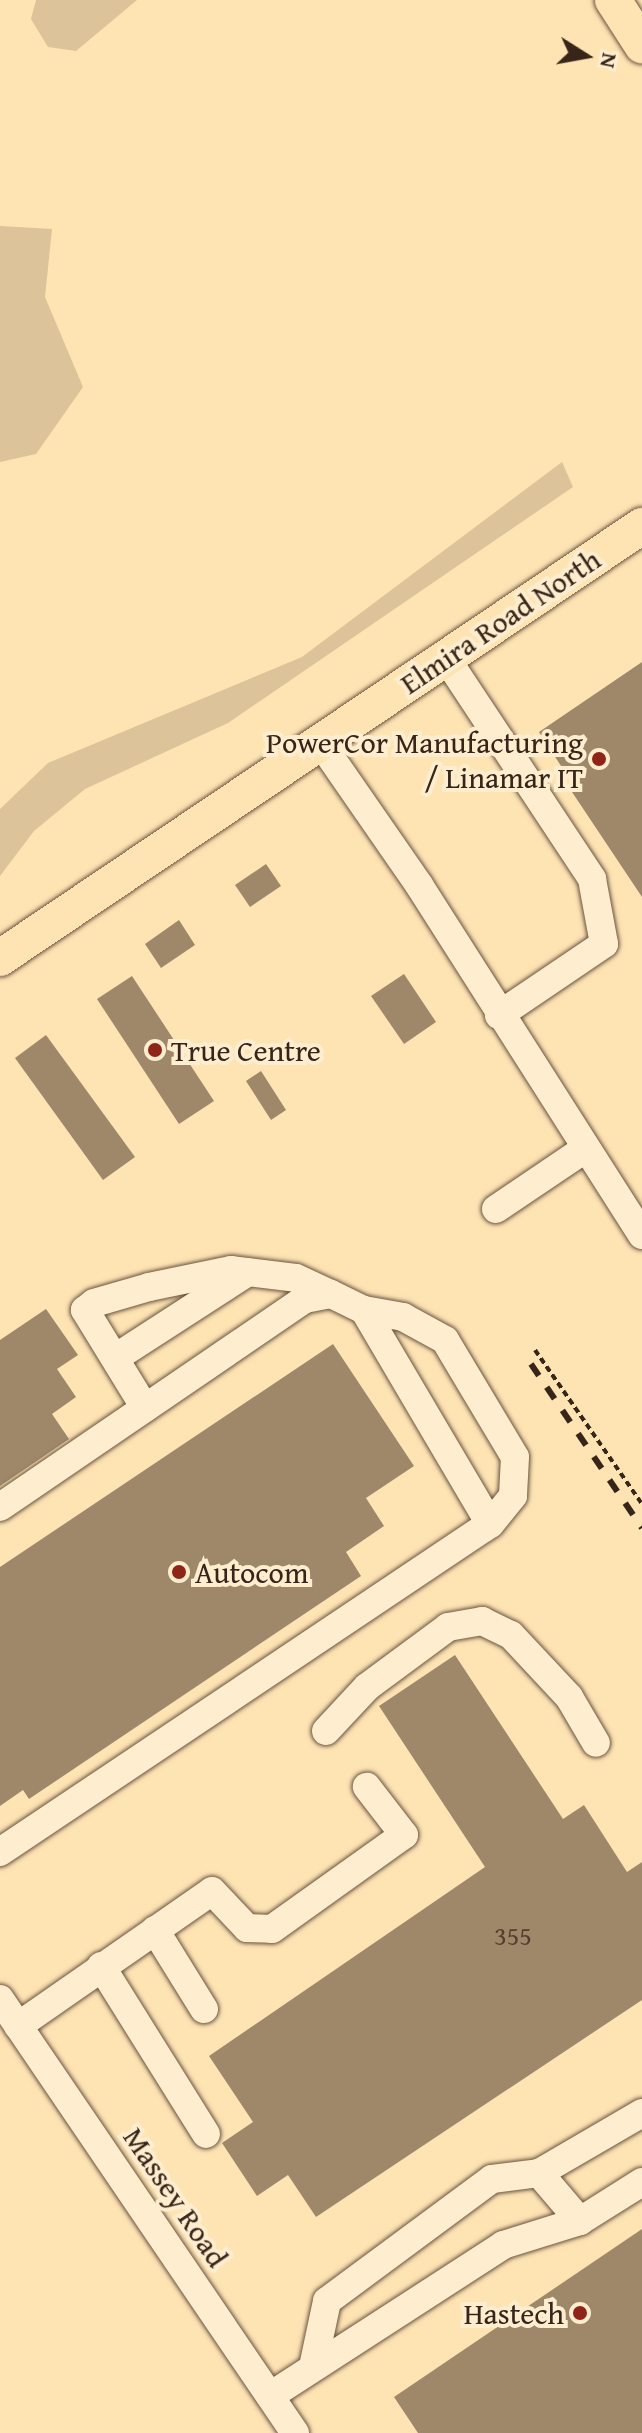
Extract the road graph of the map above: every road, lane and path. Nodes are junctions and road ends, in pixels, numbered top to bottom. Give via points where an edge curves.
1 (613, 0) edge
2 (642, 45) edge
3 (642, 526) edge
4 (446, 658) junction
5 (320, 742) junction
6 (0, 958) edge
7 (499, 1015) junction
8 (585, 1149) junction
9 (496, 1209) dead end
10 (642, 1235) edge
11 (248, 1272) junction
12 (331, 1294) junction
13 (364, 1310) junction
14 (535, 1350) dead end
15 (115, 1358) junction
16 (145, 1408) junction
17 (642, 1504) edge
18 (0, 1507) edge
19 (490, 1524) junction
20 (326, 1731) dead end
21 (596, 1743) dead end
22 (367, 1787) dead end
23 (1, 1849) edge
24 (155, 1930) junction
25 (101, 1966) junction
26 (0, 1999) edge
27 (204, 2009) dead end
28 (18, 2026) junction
29 (642, 2113) edge
30 (206, 2134) dead end
31 (539, 2173) junction
32 (642, 2182) edge
33 (580, 2221) junction
34 (313, 2367) junction
35 (270, 2396) junction
36 (295, 2433) edge

1 - 2 main road
3 - 4 main road, Elmira Road North
4 - 5 main road, Elmira Road North
4 - 7 street via 592,879 604,944
5 - 6 main road, Elmira Road North
5 - 7 street via 419,885
7 - 8 street
8 - 9 street
8 - 10 street
11 - 12 street via 296,1278
11 - 15 street
11 - 15 street via 203,1275 94,1303 85,1310
12 - 13 street
12 - 16 street via 305,1299
13 - 19 street
13 - 19 street via 403,1317 445,1340 515,1457 513,1496
14 - 17 path
15 - 16 street
16 - 18 street
19 - 23 street
20 - 21 street via 367,1687 448,1627 482,1621 511,1635 569,1697
22 - 24 street via 404,1835 272,1929 247,1928 212,1891
24 - 25 street
24 - 27 street
25 - 28 street
25 - 30 street
26 - 28 street, Massey Road
28 - 35 street, Massey Road
29 - 31 street
31 - 33 street
31 - 34 street via 492,2179 327,2301
32 - 33 street
33 - 34 street via 503,2245
34 - 35 street
35 - 36 street, Massey Road

